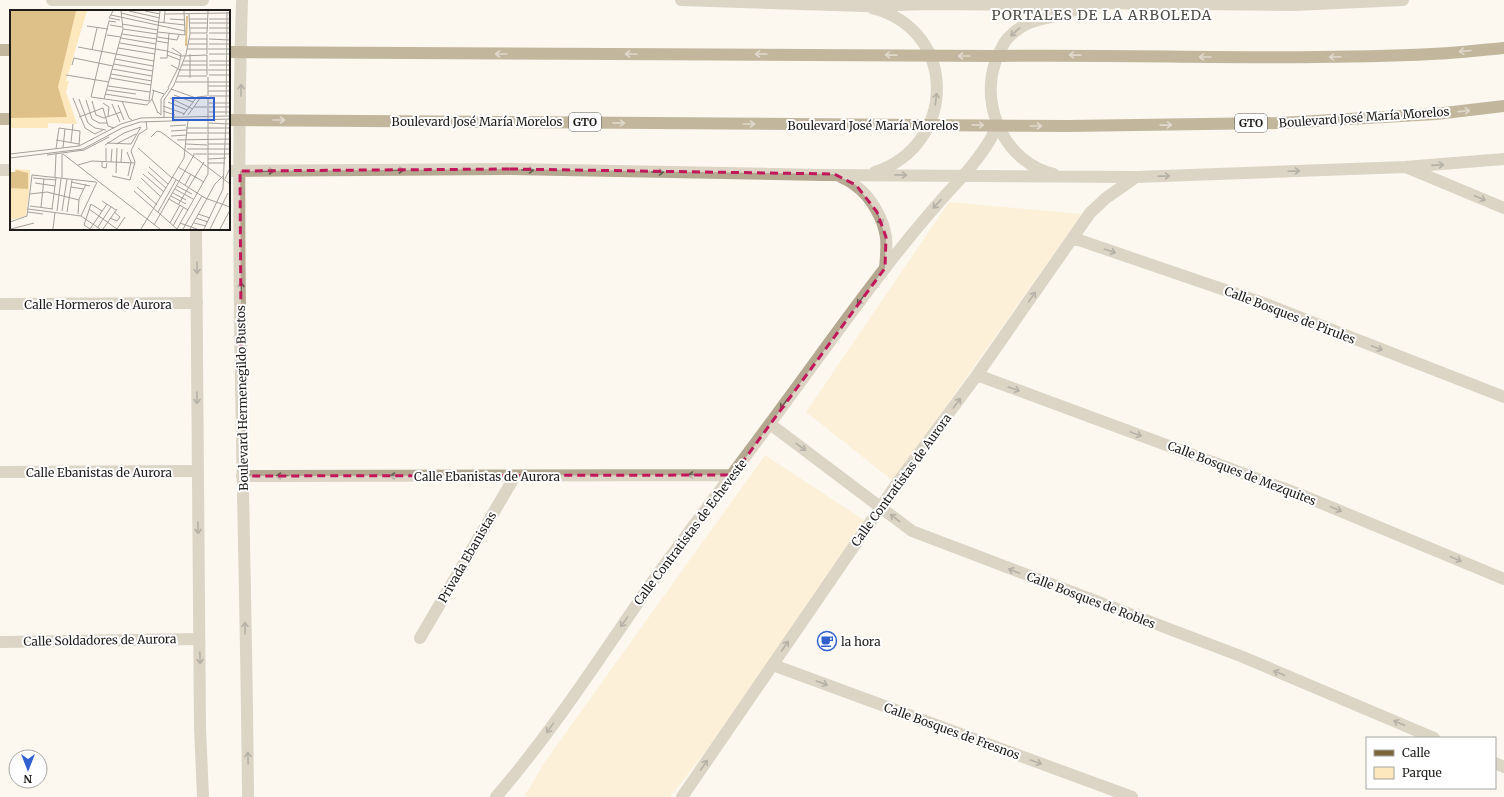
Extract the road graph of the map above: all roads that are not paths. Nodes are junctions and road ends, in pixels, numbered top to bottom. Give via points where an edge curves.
1 (52, 0) edge
2 (195, 0) edge
3 (203, 0) edge
4 (242, 0) edge
5 (681, 0) edge
6 (1131, 0) edge
7 (1403, 0) edge
8 (930, 2) edge
9 (1089, 3) junction
10 (1163, 4) junction
11 (864, 6) junction
12 (1504, 48) edge
13 (235, 52) edge
14 (930, 55) junction
15 (997, 56) junction
16 (1504, 106) edge
17 (235, 120) edge
18 (930, 124) junction
19 (997, 126) junction
20 (1504, 159) edge
21 (1405, 167) junction
22 (234, 171) edge
23 (834, 174) junction
24 (868, 175) junction
25 (963, 176) junction
26 (1083, 177) junction
27 (1136, 177) junction
28 (1504, 208) edge
29 (196, 230) edge
30 (1073, 238) junction
31 (884, 268) junction
32 (197, 303) junction
33 (0, 304) edge
34 (977, 375) junction
35 (1504, 397) edge
36 (770, 424) junction
37 (198, 471) junction
38 (0, 472) edge
39 (733, 475) junction
40 (242, 476) junction
41 (515, 476) junction
42 (881, 507) junction
43 (1504, 579) edge
44 (420, 638) dead end
45 (199, 639) junction
46 (0, 642) edge
47 (773, 665) junction
48 (1432, 737) edge
49 (203, 797) edge
50 (248, 797) edge
51 (496, 797) edge
52 (682, 797) edge
53 (1132, 797) edge

1 - 2 street
2 - 3 street
4 - 13 street, Boulevard Hermenegildo Bustos
5 - 11 street
6 - 10 street
7 - 10 street via 1294,5
8 - 9 street
8 - 11 street
9 - 10 street
9 -> 15 street via 1065,13 1035,20 1019,29 1006,40
11 - 14 street via 898,19 922,39
12 -> 15 main road via 1433,54 1314,57
14 -> 13 main road
17 -> 13 street, Boulevard Hermenegildo Bustos
15 -> 14 main road
18 -> 14 street via 937,90 936,73
15 - 19 street via 990,91
19 -> 16 main road, Boulevard José María Morelos / GTO via 1279,123 1436,114
17 -> 18 main road, Boulevard José María Morelos / GTO
17 - 22 street, Boulevard Hermenegildo Bustos
18 -> 19 main road, Boulevard José María Morelos / GTO
18 - 24 street via 912,151 899,161
19 - 25 street, Calle Contratistas de Echeveste via 992,139
19 - 26 street via 1006,141 1032,165 1048,172
21 -> 20 street
27 -> 21 street
21 -> 28 street
22 -> 23 street via 510,169
40 -> 22 street, Boulevard Hermenegildo Bustos
23 - 24 street
23 -> 31 street via 856,185 877,212 886,237
24 -> 25 street
25 - 26 street
25 -> 31 street, Calle Contratistas de Echeveste
26 - 27 street
27 - 30 street, Calle Contratistas de Aurora via 1090,212
29 -> 32 street
34 -> 30 street, Calle Contratistas de Aurora
30 -> 35 street, Calle Bosques de Pirules via 1263,303
31 -> 36 street, Calle Contratistas de Echeveste
32 - 33 street, Calle Hormeros de Aurora
32 -> 37 street
42 -> 34 street, Calle Contratistas de Aurora
34 -> 43 street, Calle Bosques de Mezquites via 1304,496
36 - 39 street, Calle Contratistas de Echeveste
36 -> 42 street, Calle Bosques de Robles
37 - 38 street, Calle Ebanistas de Aurora
37 -> 45 street
39 -> 41 street, Calle Ebanistas de Aurora
39 -> 51 street, Calle Contratistas de Echeveste via 664,565 540,742
41 -> 40 street, Calle Ebanistas de Aurora
50 -> 40 street, Boulevard Hermenegildo Bustos
41 - 44 street, Privada Ebanistas
47 -> 42 street, Calle Contratistas de Aurora
48 -> 42 street, Calle Bosques de Robles via 1242,657 912,531
45 - 46 street, Calle Soldadores de Aurora
45 -> 49 street
52 -> 47 street, Calle Contratistas de Aurora
47 -> 53 street, Calle Bosques de Fresnos

